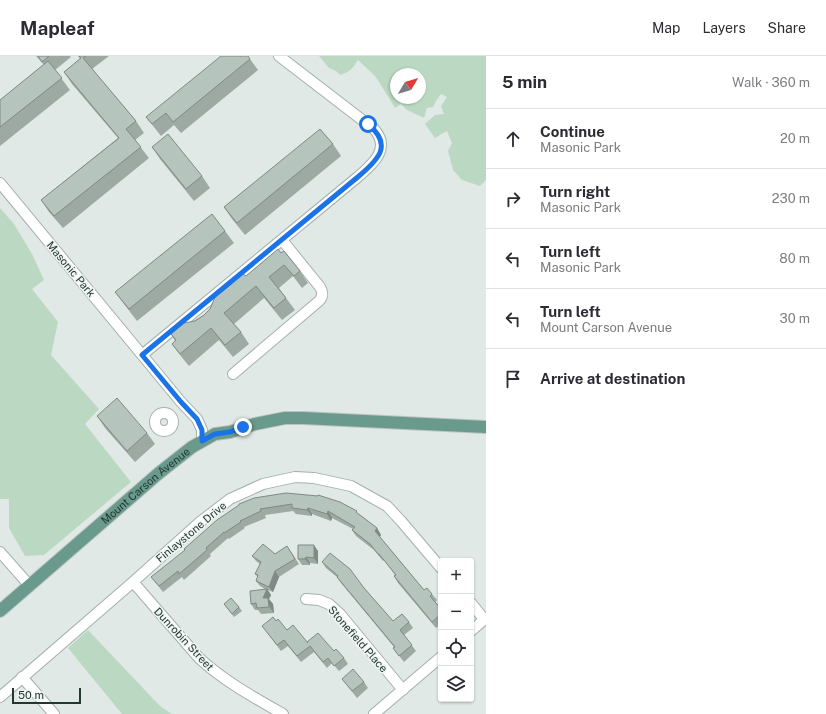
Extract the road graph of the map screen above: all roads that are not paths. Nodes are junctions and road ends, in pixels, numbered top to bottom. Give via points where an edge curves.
1 (279, 56) edge
2 (0, 183) edge
3 (282, 240) junction
4 (222, 290) junction
5 (219, 306) edge
6 (187, 329) edge
7 (172, 330) junction
8 (142, 355) junction
9 (234, 374) dead end
10 (486, 427) edge
11 (202, 441) junction
12 (0, 552) edge
13 (438, 564) edge
14 (133, 582) junction
15 (30, 586) junction
16 (306, 599) dead end
17 (474, 606) edge
18 (0, 611) edge
19 (485, 619) edge
20 (472, 630) edge
21 (438, 660) edge
22 (22, 677) junction
23 (402, 690) junction
24 (0, 697) edge
25 (54, 714) edge
26 (283, 714) edge
27 (374, 714) edge

1 - 3 street via 368,124 377,133 382,146 375,161 365,171
2 - 8 street, Masonic Park
3 - 4 street
3 - 9 street via 320,288 322,297
4 - 5 street
4 - 7 street
6 - 7 street
7 - 8 street
8 - 11 street, Masonic Park via 197,419 202,430
10 - 11 main road, Mount Carson Avenue via 285,418 215,434
11 - 15 main road, Mount Carson Avenue via 175,459
12 - 15 street
13 - 14 street, Finlaystone Drive via 386,506 351,486 314,478 295,477 263,484 230,499 200,522
14 - 22 street, Finlaystone Drive
14 - 26 street, Dunrobin Street via 210,668
15 - 18 main road, Mount Carson Avenue
16 - 23 street, Stonefield Place via 329,604 340,614
17 - 19 street
19 - 20 street
21 - 23 street
22 - 24 street, Finlaystone Drive
22 - 25 street
23 - 27 street

